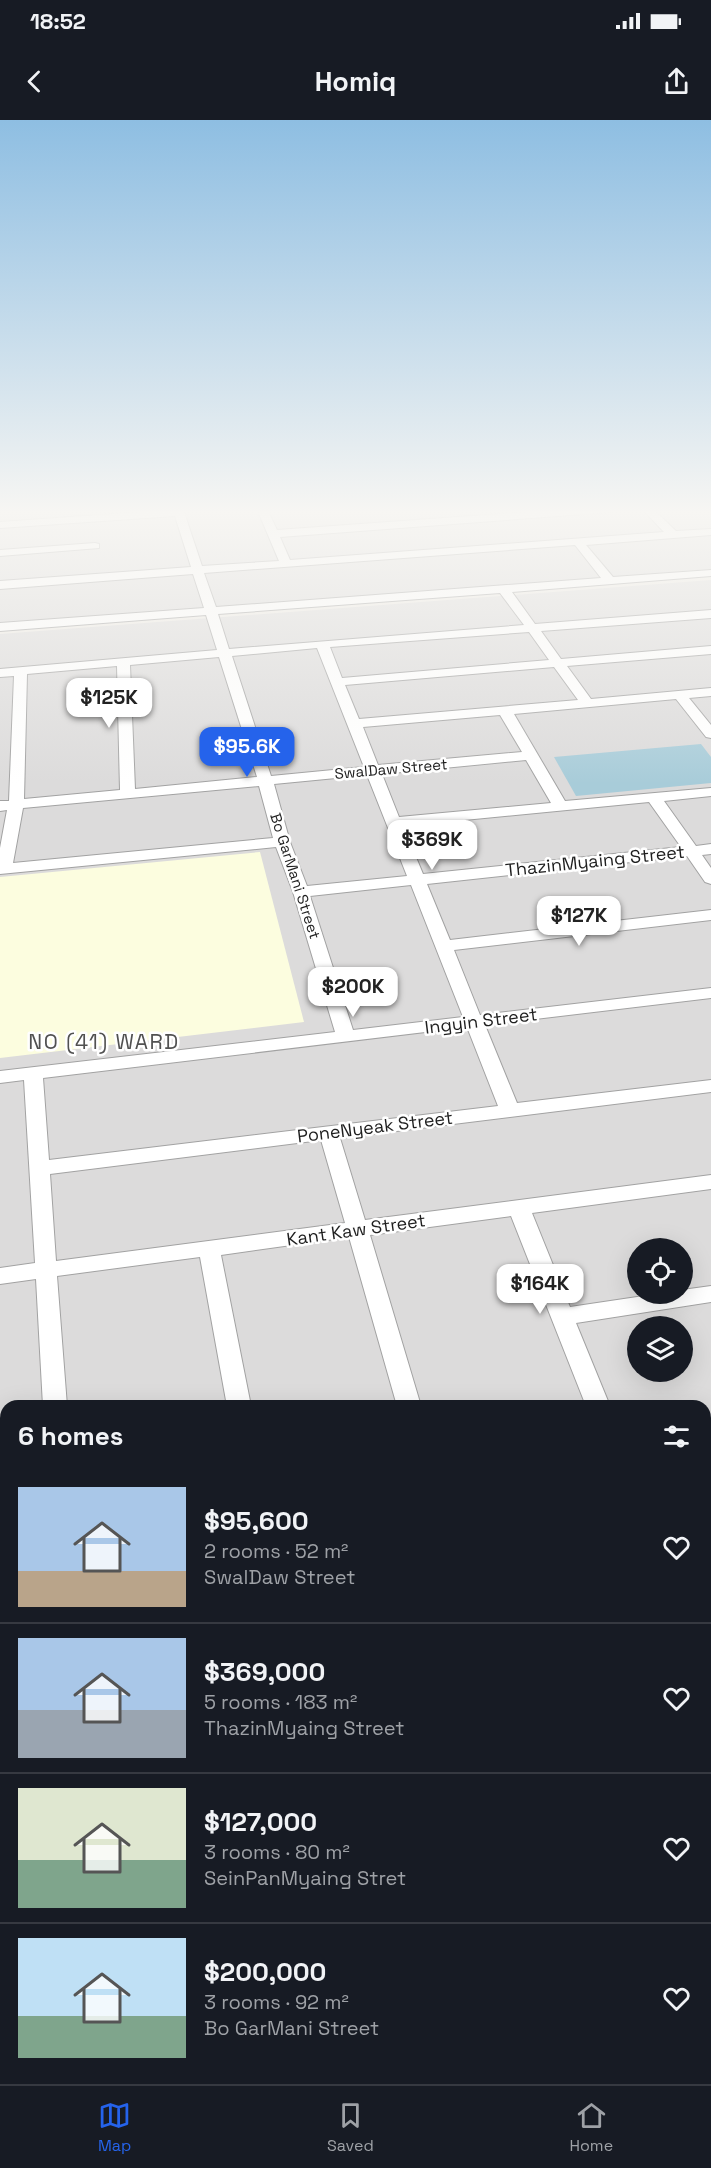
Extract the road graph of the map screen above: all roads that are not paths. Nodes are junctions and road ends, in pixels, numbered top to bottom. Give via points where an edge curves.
1 (208, 601) edge
2 (342, 601) edge
3 (512, 601) edge
4 (211, 611) junction
5 (711, 614) edge
6 (0, 627) edge
7 (532, 628) junction
8 (322, 644) junction
9 (711, 650) edge
10 (224, 652) junction
11 (123, 663) junction
12 (558, 663) junction
13 (21, 671) junction
14 (0, 673) edge
15 (337, 681) junction
16 (711, 692) edge
17 (680, 695) junction
18 (587, 703) junction
19 (505, 711) junction
20 (354, 724) junction
21 (711, 734) edge
22 (531, 755) junction
23 (373, 770) junction
24 (265, 780) junction
25 (711, 792) edge
26 (128, 794) junction
27 (654, 798) junction
28 (16, 804) junction
29 (0, 806) edge
30 (561, 807) junction
31 (394, 822) junction
32 (282, 842) junction
33 (711, 849) edge
34 (691, 851) junction
35 (2, 869) edge
36 (711, 879) edge
37 (417, 880) junction
38 (301, 892) junction
39 (711, 915) edge
40 (444, 946) junction
41 (711, 993) edge
42 (473, 1022) junction
43 (346, 1037) junction
44 (33, 1073) junction
45 (0, 1077) edge
46 (711, 1086) edge
47 (510, 1111) junction
48 (329, 1133) junction
49 (40, 1168) junction
50 (711, 1182) edge
51 (519, 1208) junction
52 (357, 1229) junction
53 (209, 1250) junction
54 (46, 1268) junction
55 (0, 1276) edge
56 (711, 1294) edge
57 (562, 1317) junction
58 (56, 1400) edge
59 (238, 1400) edge
60 (407, 1400) edge
61 (596, 1400) edge

1 - 4 street, Bo GarMani Street
2 - 4 street
3 - 7 street
4 - 6 street
4 - 10 street, Bo GarMani Street
5 - 7 street
7 - 8 street
7 - 12 street
8 - 10 street
8 - 15 street
9 - 12 street
10 - 11 street
10 - 24 street, Bo GarMani Street
11 - 13 street
11 - 26 street
12 - 15 street
12 - 18 street
13 - 14 street
13 - 28 street
15 - 20 street
16 - 17 street
17 - 18 street
17 - 21 street
18 - 19 street
19 - 20 street
19 - 22 street
20 - 23 street
22 - 23 street, SwalDaw Street
22 - 30 street
23 - 24 street, SwalDaw Street
23 - 31 street
24 - 26 street, SwalDaw Street
24 - 32 street, Bo GarMani Street
25 - 27 street
26 - 28 street, SwalDaw Street
27 - 30 street
27 - 34 street
28 - 29 street, SwalDaw Street
28 - 35 street
30 - 31 street
31 - 37 street
32 - 35 street
32 - 38 street, Bo GarMani Street
33 - 34 street, ThazinMyaing Street
34 - 36 street
34 - 37 street, ThazinMyaing Street
37 - 38 street, ThazinMyaing Street
37 - 40 street
38 - 43 street, Bo GarMani Street
39 - 40 street
40 - 42 street
41 - 42 street, Ingyin Street
42 - 43 street, Ingyin Street
42 - 47 street
43 - 44 street, Ingyin Street
44 - 45 street, Ingyin Street
44 - 49 street
46 - 47 street, PoneNyeak Street
47 - 48 street, PoneNyeak Street
48 - 49 street, PoneNyeak Street
48 - 52 street
49 - 54 street
50 - 51 street, Kant Kaw Street
51 - 52 street, Kant Kaw Street
51 - 57 street
52 - 53 street, Kant Kaw Street
52 - 60 street
53 - 54 street, Kant Kaw Street
53 - 59 street
54 - 55 street, Kant Kaw Street
54 - 58 street
56 - 57 street
57 - 61 street

